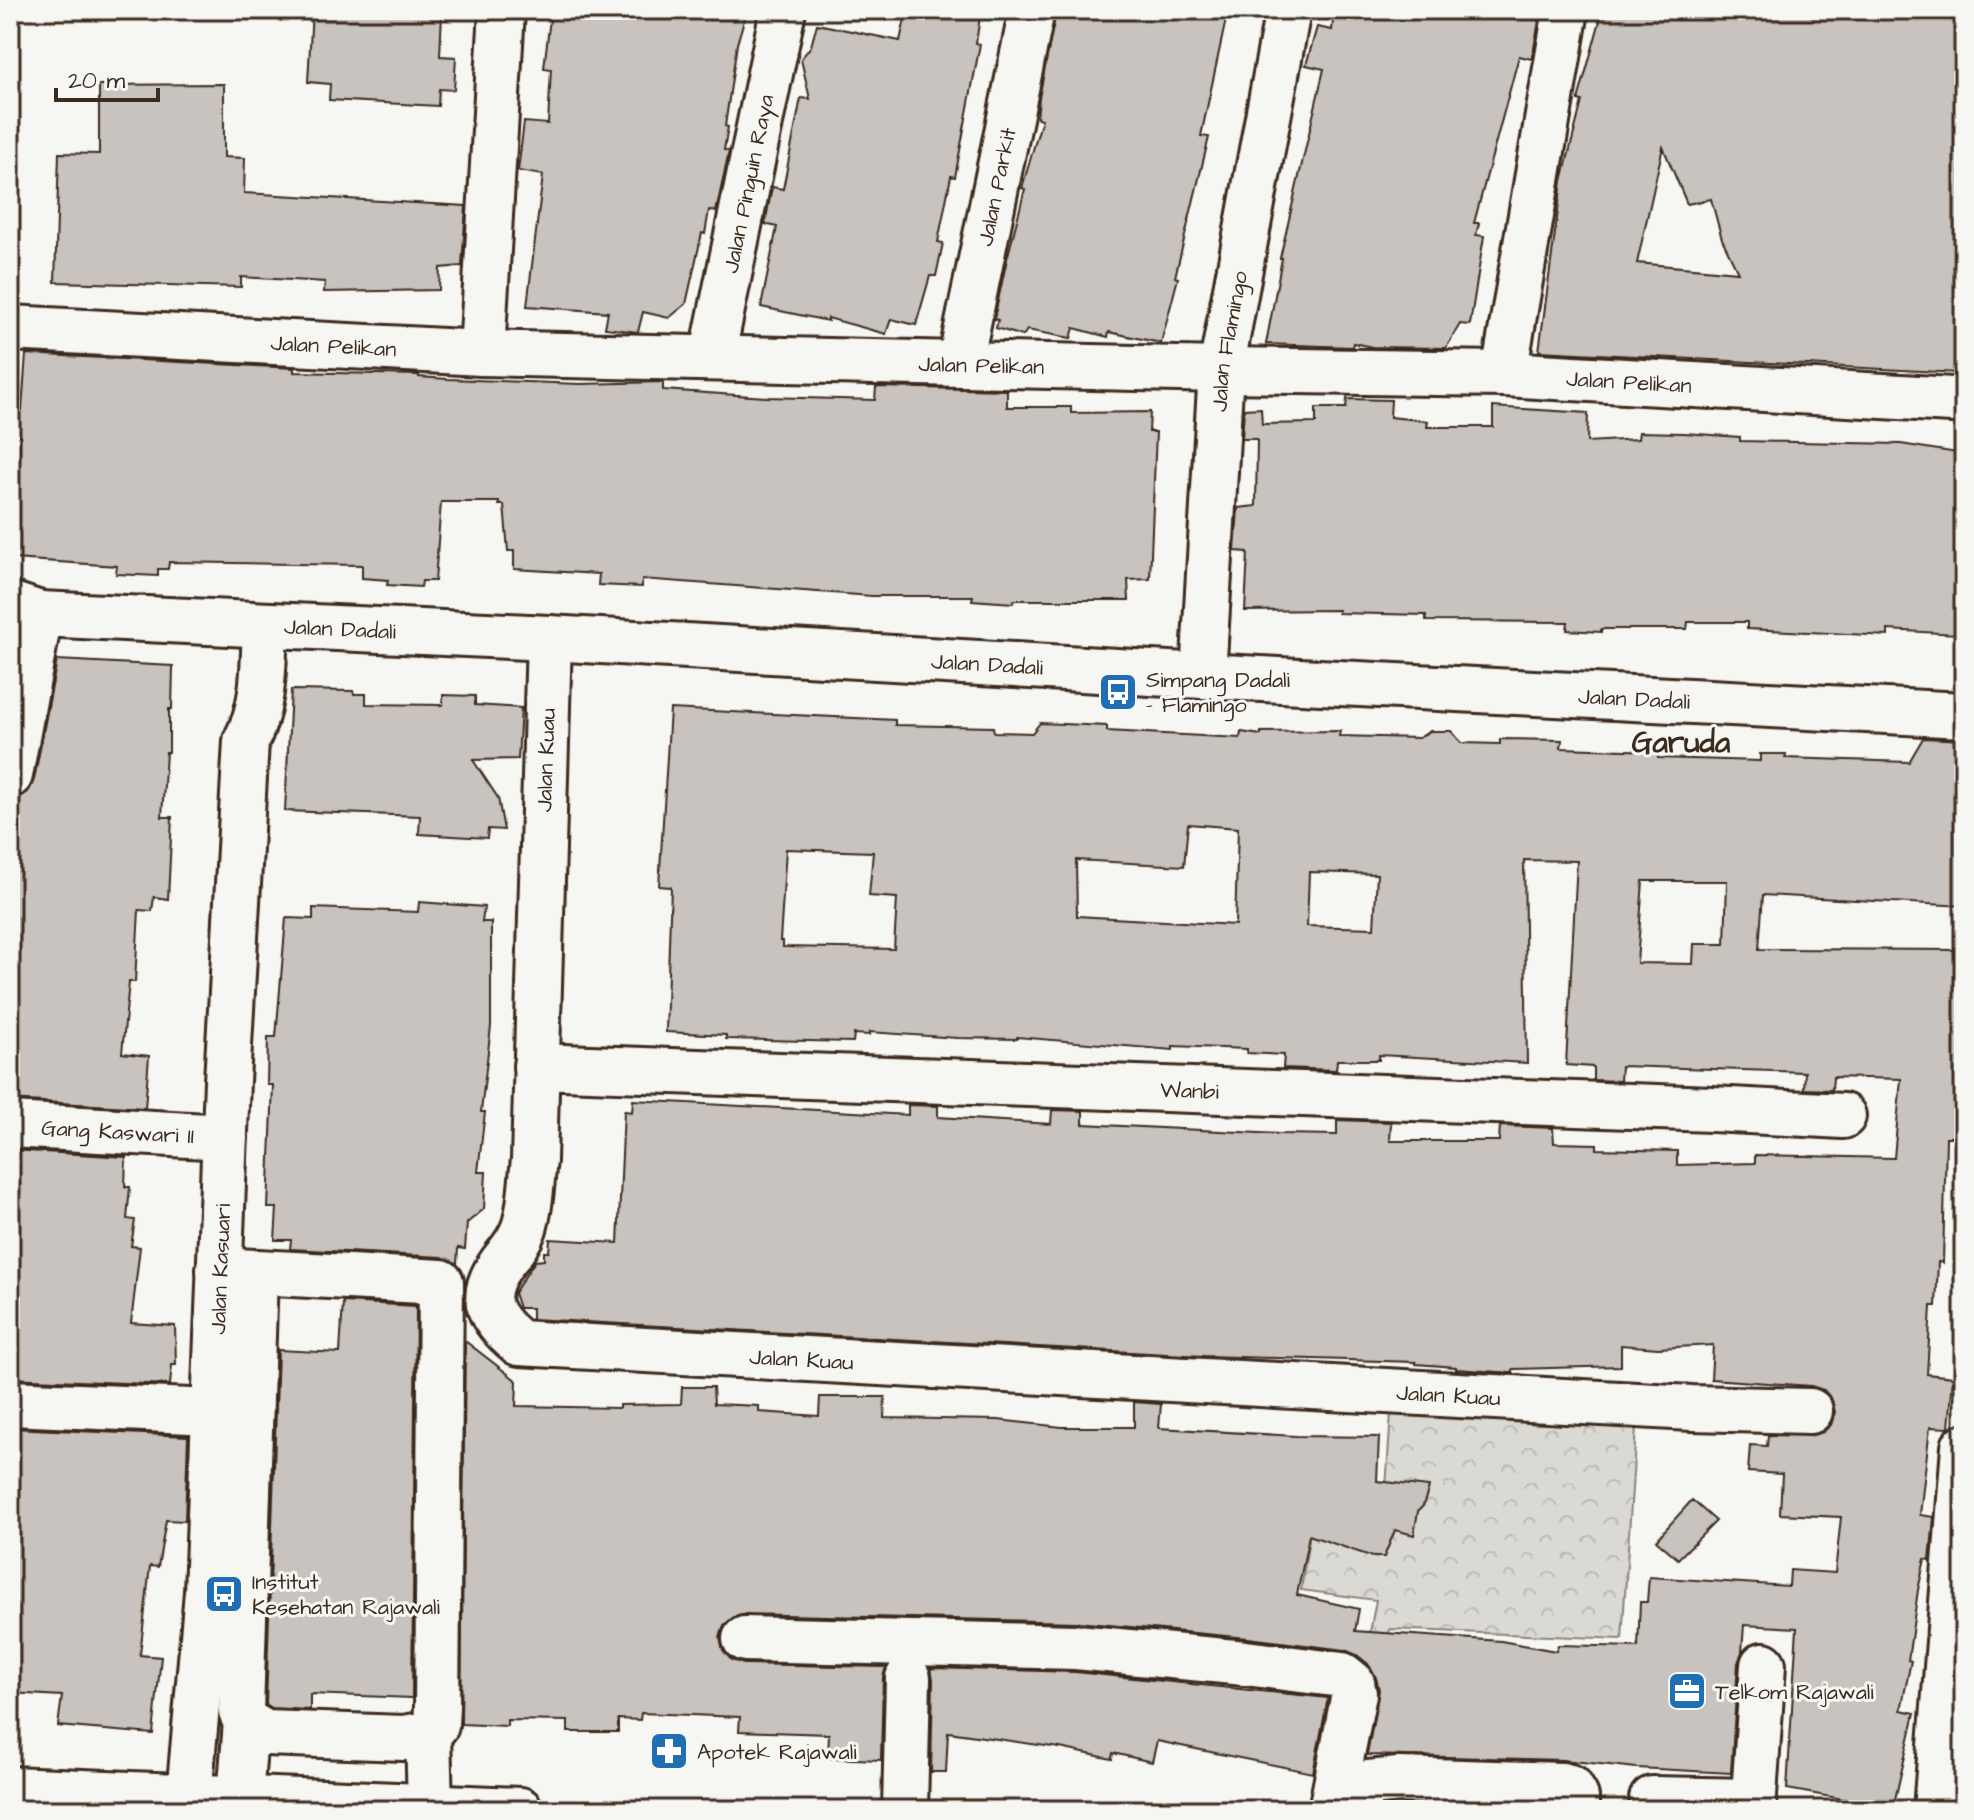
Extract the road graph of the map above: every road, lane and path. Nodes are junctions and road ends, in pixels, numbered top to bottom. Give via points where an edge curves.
1 (502, 10) edge
2 (783, 10) edge
3 (1032, 10) edge
4 (1288, 10) edge
5 (1566, 10) edge
6 (10, 328) edge
7 (482, 353) junction
8 (712, 358) junction
9 (960, 363) junction
10 (1221, 370) junction
11 (1504, 374) junction
12 (1952, 400) dead end
13 (25, 609) edge
14 (250, 625) junction
15 (549, 638) junction
16 (1203, 676) junction
17 (1964, 715) edge
18 (10, 775) edge
19 (536, 1066) junction
20 (1843, 1116) dead end
21 (10, 1125) edge
22 (225, 1137) junction
23 (237, 1272) junction
24 (10, 1403) edge
25 (1810, 1411) dead end
26 (213, 1412) junction
27 (1964, 1447) edge
28 (745, 1639) dead end
29 (1763, 1665) dead end
30 (908, 1678) dead end
31 (246, 1722) junction
32 (428, 1734) junction
33 (10, 1789) edge
34 (189, 1796) junction
35 (1652, 1799) dead end
36 (240, 1804) edge
37 (430, 1806) junction
38 (1753, 1806) edge
39 (520, 1810) edge
40 (905, 1810) edge
41 (1331, 1810) edge
42 (1354, 1810) edge
43 (1576, 1810) edge
44 (1936, 1810) edge

1 - 7 main road
2 - 8 main road, Jalan Pinguin Raya
3 - 9 main road, Jalan Parkit
4 - 10 main road, Jalan Flamingo
5 - 11 main road
6 - 7 main road, Jalan Pelikan
7 - 8 main road, Jalan Pelikan
8 - 9 main road, Jalan Pelikan
9 - 10 main road, Jalan Pelikan
10 - 11 main road, Jalan Pelikan
10 - 16 main road, Jalan Flamingo
11 - 12 main road, Jalan Pelikan
13 - 14 main road, Jalan Dadali
13 - 18 main road
14 - 15 main road, Jalan Dadali
14 - 22 main road, Jalan Kasuari via 233,715 246,741
15 - 16 main road, Jalan Dadali
15 - 19 main road, Jalan Kuau
16 - 17 main road, Jalan Dadali
19 - 20 main road, Wanbi
19 - 25 main road, Jalan Kuau via 534,1160 524,1226 489,1286 497,1324 519,1343
21 - 22 main road, Gang Kaswari II
22 - 23 main road, Jalan Kasuari
23 - 26 main road, Jalan Kasuari
23 - 31 main road via 240,1698
23 - 32 main road via 441,1282 437,1707 436,1725
24 - 26 main road
26 - 34 main road, Jalan Kasuari via 207,1592
27 - 44 main road
28 - 41 main road via 1076,1647 1342,1675 1352,1683 1354,1694
29 - 38 main road
30 - 40 main road
31 - 32 main road via 265,1733 404,1738
31 - 36 main road
32 - 37 main road
33 - 34 main road
34 - 36 main road
35 - 38 main road
36 - 37 main road
37 - 39 main road
42 - 43 main road via 1360,1790 1369,1783 1399,1780 1562,1785 1576,1797

